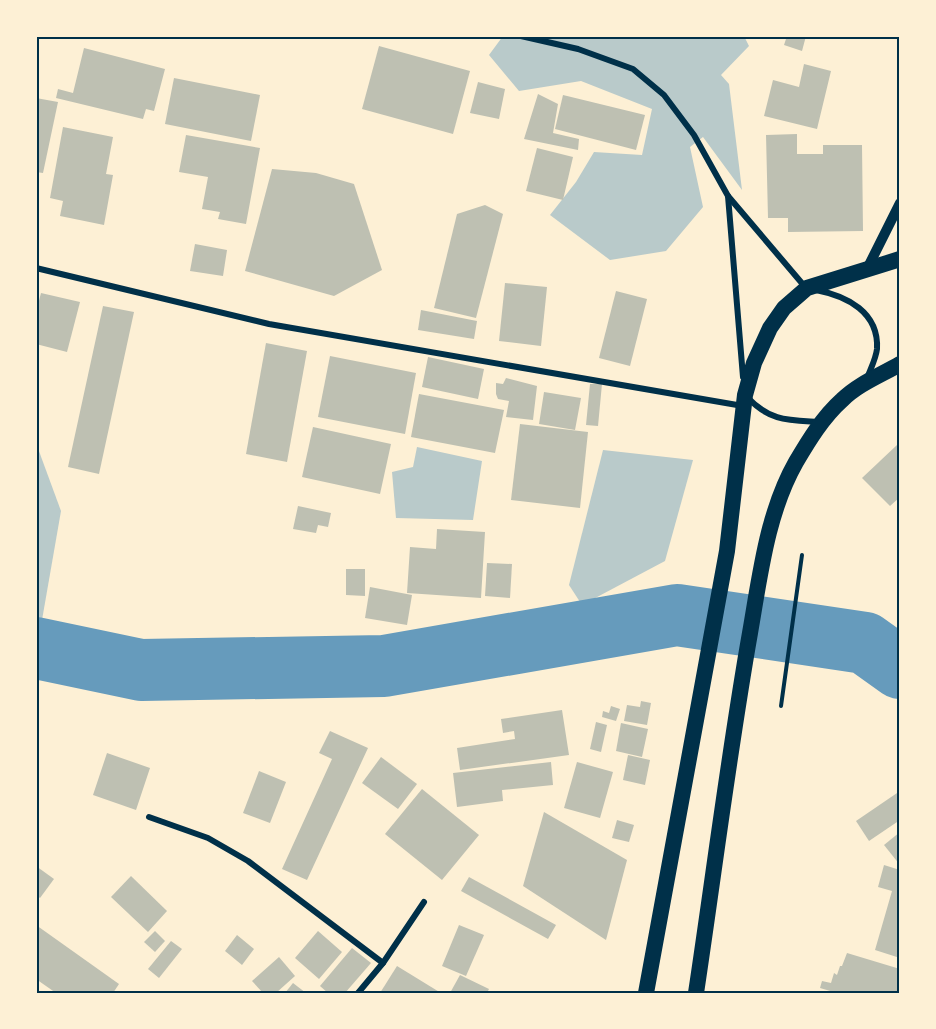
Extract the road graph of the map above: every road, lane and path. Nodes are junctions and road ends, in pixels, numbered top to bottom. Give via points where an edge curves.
1 (521, 36) edge
2 (728, 196) junction
3 (900, 203) edge
4 (900, 259) edge
5 (36, 268) edge
6 (866, 271) junction
7 (807, 288) junction
8 (900, 364) edge
9 (866, 382) junction
10 (744, 401) junction
11 (821, 423) junction
12 (802, 555) dead end
13 (781, 706) dead end
14 (149, 817) dead end
15 (424, 902) dead end
16 (383, 963) junction
17 (358, 993) edge
18 (646, 993) edge
19 (696, 993) edge

1 - 2 street via 578,49 633,69 664,95 694,135
2 - 7 street
2 - 10 street
3 - 6 street
4 - 6 highway
5 - 10 street via 269,324
6 - 7 highway
7 - 9 street via 837,294 858,306 873,326 877,350
7 - 10 highway via 784,308 770,328 754,363
8 - 9 highway
9 - 11 highway via 842,399
10 - 11 street via 777,418
10 - 18 highway via 728,551
11 - 19 highway via 795,463 778,502 764,556
12 - 13 path
14 - 16 street via 208,838 248,861
15 - 16 street
16 - 17 street

